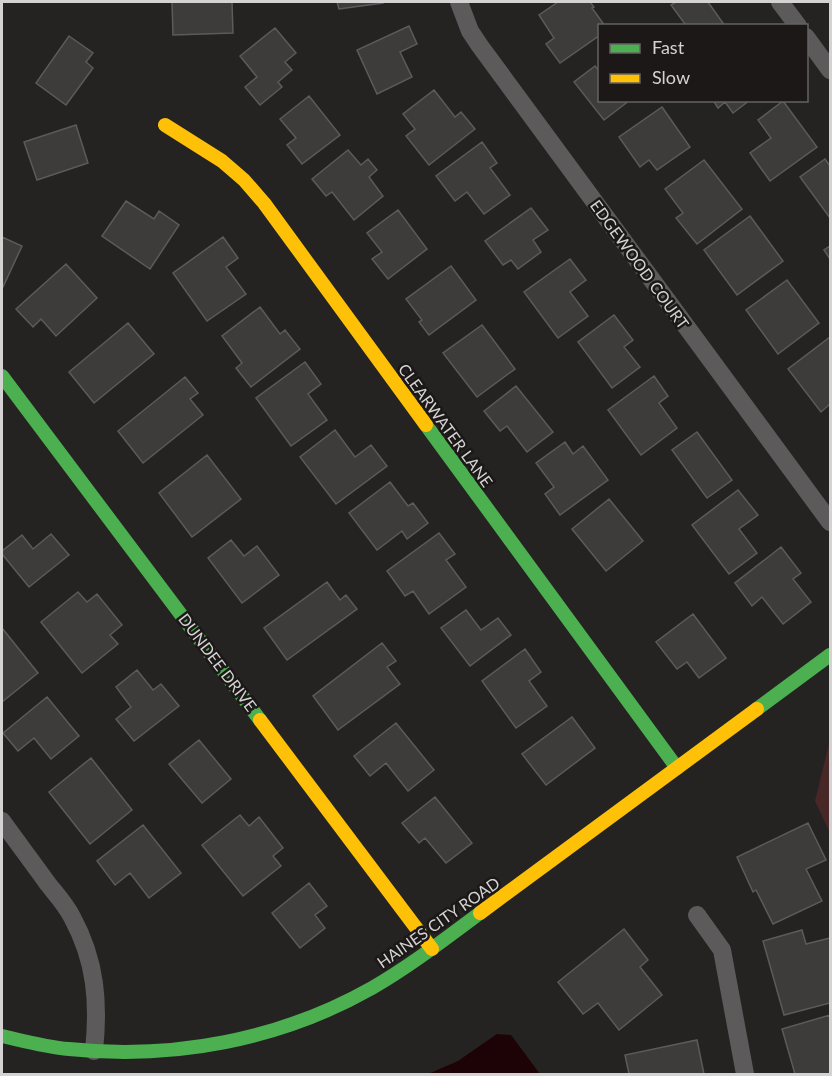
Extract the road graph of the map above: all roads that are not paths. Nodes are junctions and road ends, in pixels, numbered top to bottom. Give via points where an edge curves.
1 (459, 2) edge
2 (780, 2) edge
3 (796, 24) edge
4 (808, 39) edge
5 (831, 70) edge
6 (165, 125) dead end
7 (2, 376) edge
8 (831, 522) edge
9 (831, 655) edge
10 (677, 768) junction
11 (2, 821) edge
12 (697, 915) dead end
13 (432, 949) junction
14 (2, 1036) edge
15 (94, 1051) junction
16 (745, 1074) edge

1 - 8 street, EDGEWOOD COURT via 480,46
2 - 3 street
4 - 5 street
6 - 10 street, CLEARWATER LANE via 222,161 264,203
7 - 13 street, DUNDEE DRIVE
9 - 10 street, HAINES CITY ROAD
10 - 13 street, HAINES CITY ROAD
11 - 15 street via 71,915 83,940 96,995
12 - 16 street via 722,950
13 - 15 street, HAINES CITY ROAD via 351,1000 287,1026 181,1049
14 - 15 street, HAINES CITY ROAD

